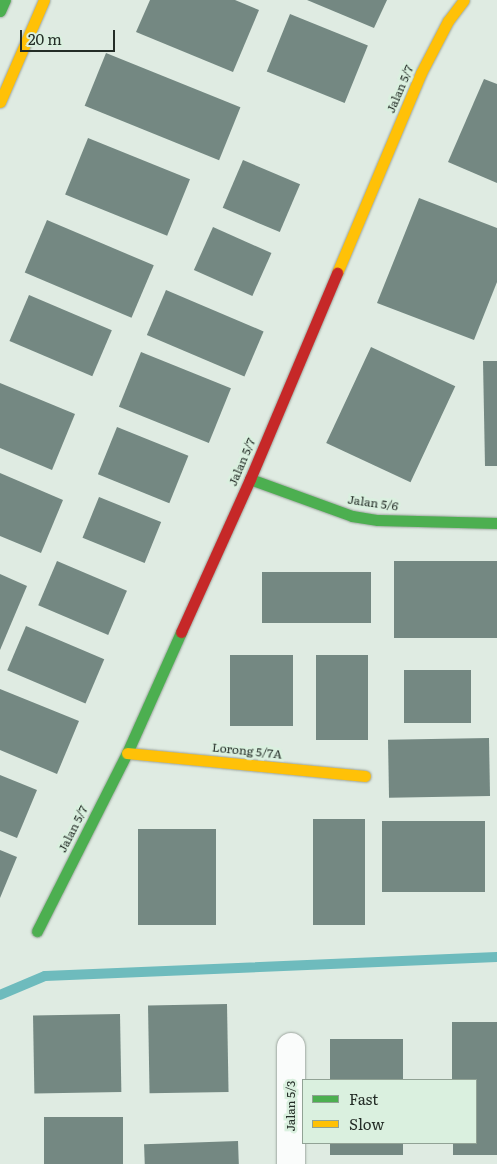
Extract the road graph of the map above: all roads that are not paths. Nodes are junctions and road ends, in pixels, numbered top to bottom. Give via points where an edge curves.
1 (5, 0) edge
2 (44, 0) edge
3 (464, 0) edge
4 (0, 12) edge
5 (0, 102) edge
6 (250, 479) junction
7 (497, 523) edge
8 (127, 753) junction
9 (365, 776) dead end
10 (37, 931) dead end
11 (291, 1047) dead end
12 (292, 1164) edge

1 - 4 street
2 - 5 street
3 - 6 street, Jalan 5/7 via 448,21 422,73
6 - 7 street, Jalan 5/6 via 352,516 378,520
6 - 8 street, Jalan 5/7
8 - 9 street, Lorong 5/7A
8 - 10 street, Jalan 5/7
11 - 12 street, Jalan 5/3

